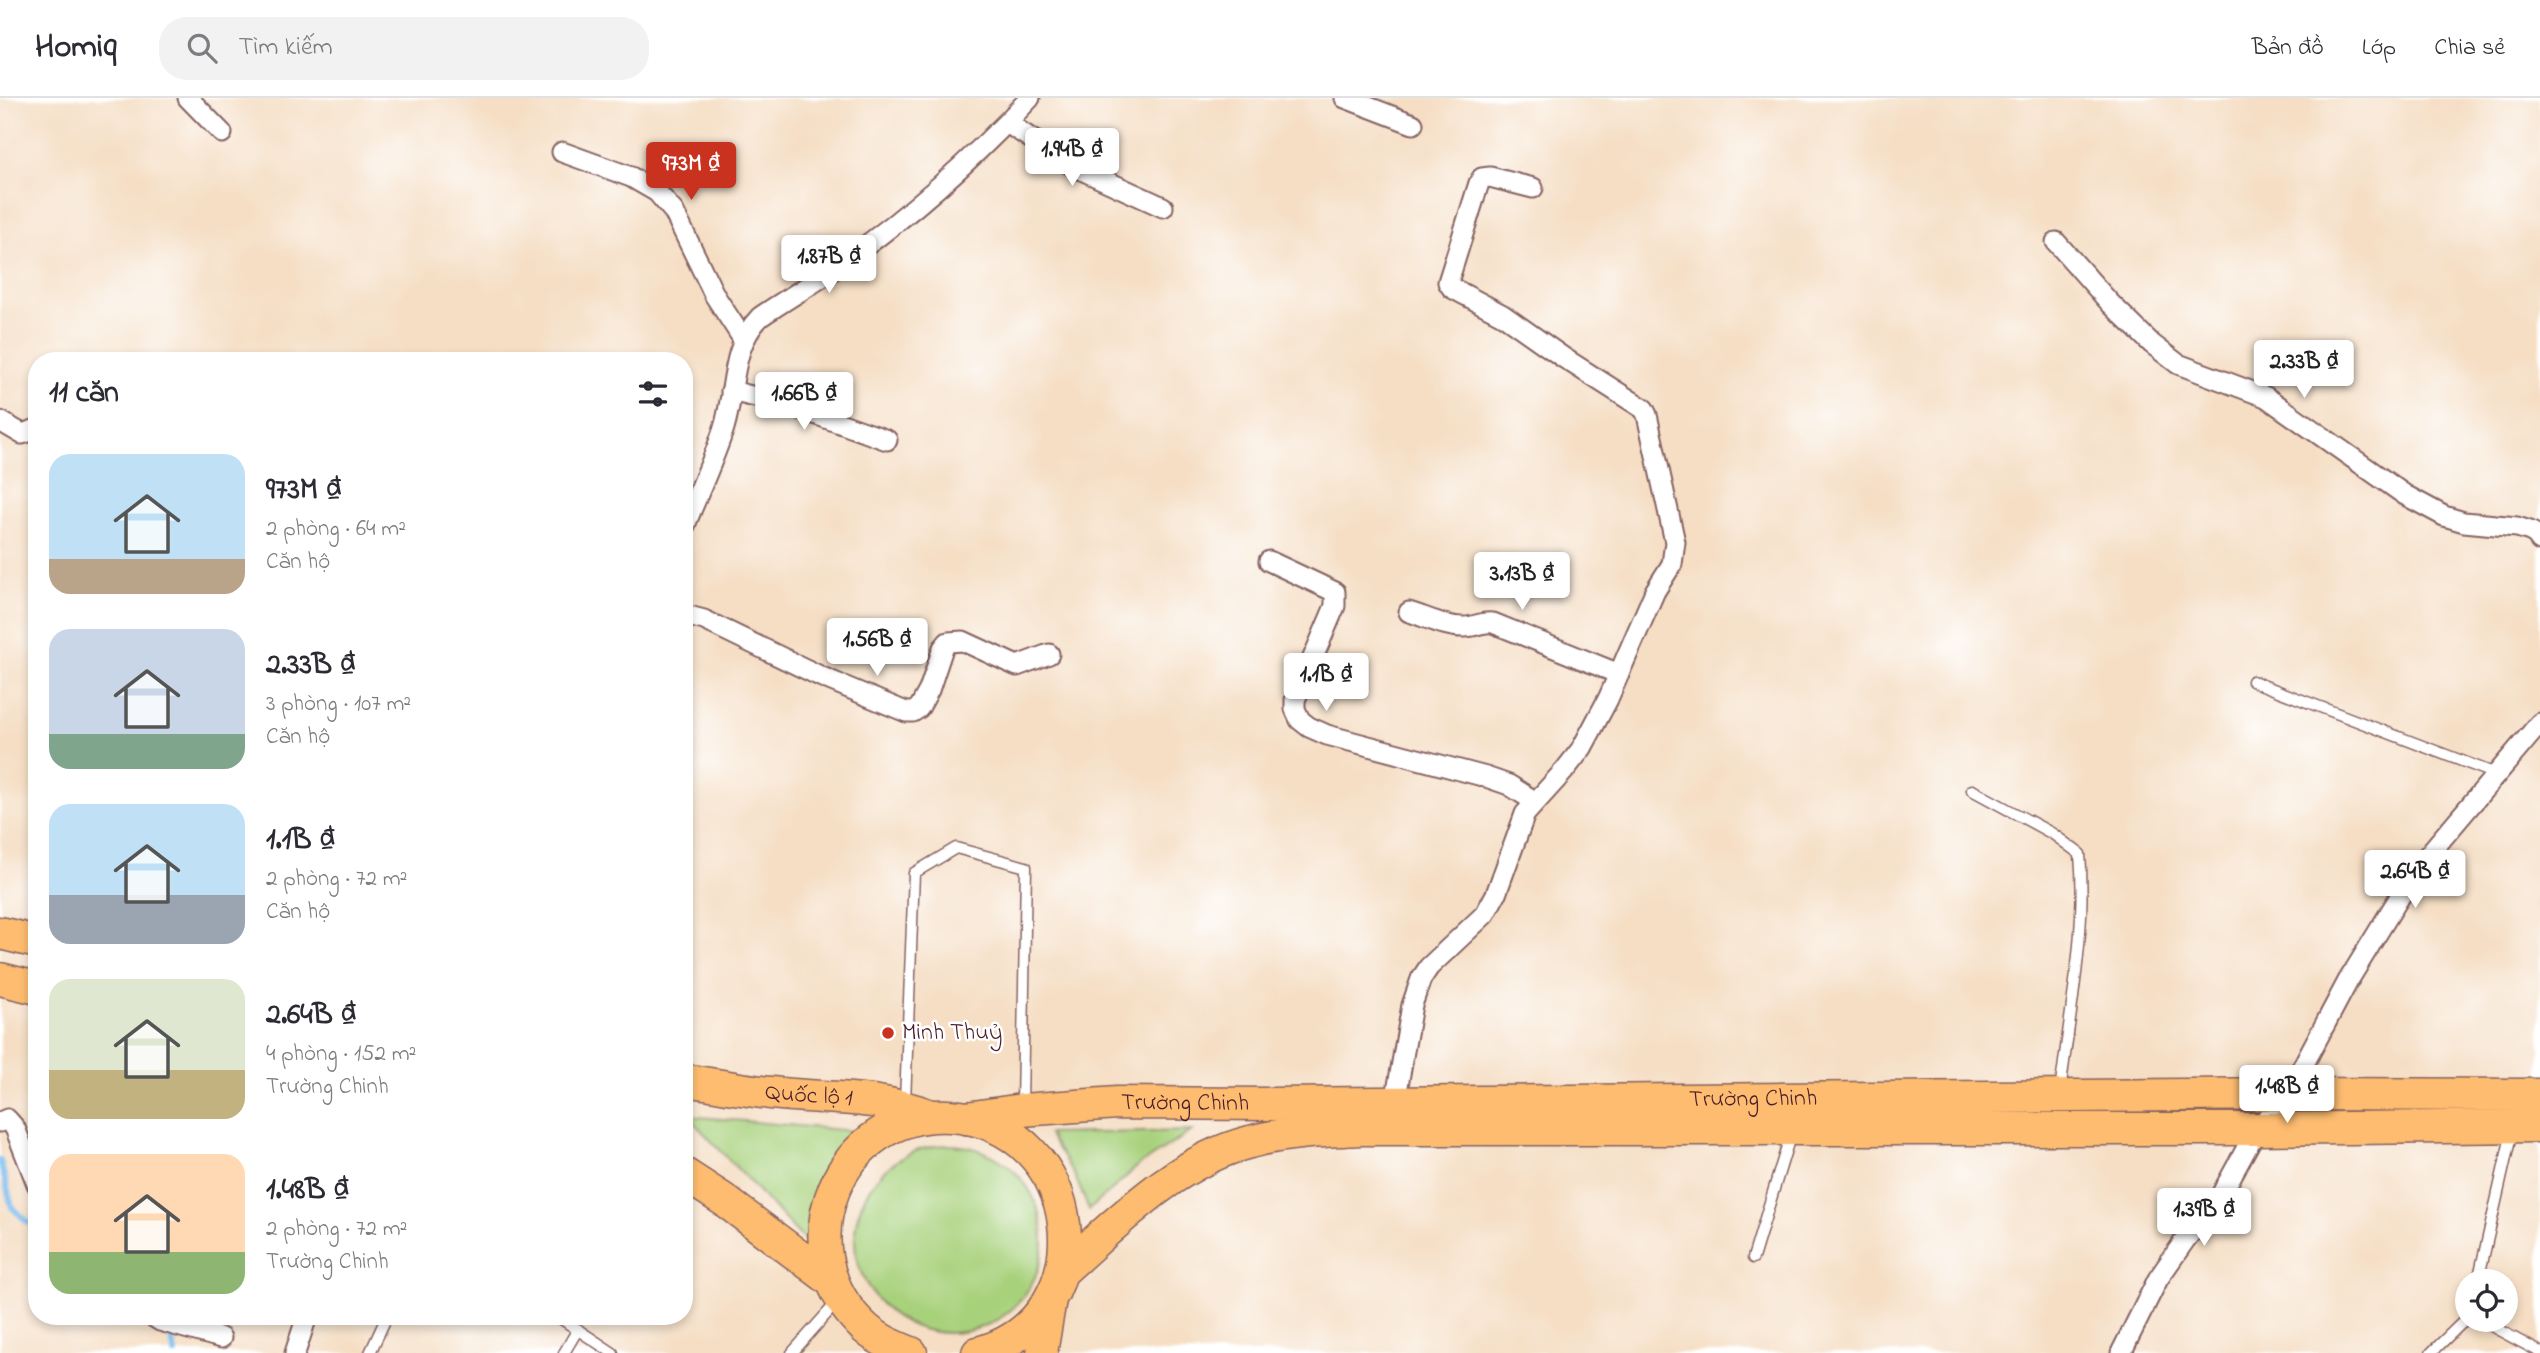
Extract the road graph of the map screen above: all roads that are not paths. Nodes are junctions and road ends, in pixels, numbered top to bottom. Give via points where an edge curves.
1 (188, 98) edge
2 (1030, 98) edge
3 (1345, 98) edge
4 (1007, 123) junction
5 (1413, 124) dead end
6 (222, 133) dead end
7 (562, 152) dead end
8 (1533, 188) dead end
9 (1163, 207) dead end
10 (2056, 242) dead end
11 (743, 339) junction
12 (731, 391) junction
13 (0, 421) edge
14 (28, 432) edge
15 (887, 440) dead end
16 (693, 501) edge
17 (2540, 541) edge
18 (1269, 561) dead end
19 (1409, 612) dead end
20 (693, 618) edge
21 (1049, 654) dead end
22 (1619, 674) junction
23 (2252, 681) dead end
24 (2540, 723) edge
25 (2496, 774) junction
26 (1972, 790) dead end
27 (1534, 801) junction
28 (0, 933) edge
29 (28, 940) edge
30 (0, 979) edge
31 (28, 986) edge
32 (693, 1081) edge
33 (2288, 1094) junction
34 (2540, 1095) edge
35 (2060, 1097) junction
36 (1395, 1103) junction
37 (1022, 1110) junction
38 (918, 1111) junction
39 (966, 1118) junction
40 (0, 1122) edge
41 (2526, 1127) edge
42 (1792, 1129) junction
43 (2257, 1129) junction
44 (28, 1160) edge
45 (693, 1180) edge
46 (1753, 1258) dead end
47 (2482, 1269) edge
48 (1056, 1283) junction
49 (836, 1290) junction
50 (177, 1325) edge
51 (304, 1325) edge
52 (383, 1325) edge
53 (573, 1325) edge
54 (577, 1325) edge
55 (2455, 1330) edge
56 (2502, 1332) edge
57 (221, 1338) dead end
58 (897, 1350) edge
59 (2540, 1352) edge
60 (295, 1353) edge
61 (369, 1353) edge
62 (564, 1353) edge
63 (613, 1353) edge
64 (792, 1353) edge
65 (978, 1353) edge
66 (1042, 1353) edge
67 (2121, 1353) edge
68 (2431, 1353) edge

1 - 6 street
2 - 4 street
3 - 5 street
4 - 9 street via 1073,166
4 - 11 street via 904,217 760,317
7 - 11 street via 631,177 657,192 674,212 715,296
8 - 22 street via 1482,178 1448,282 1536,336 1647,415 1675,553
10 - 17 street via 2110,303 2168,358 2266,397 2405,495 2444,516 2517,527 2537,535
11 - 12 street
12 - 15 street via 792,406
12 - 16 street via 721,438
13 - 14 street via 22,434
18 - 27 street via 1335,592 1335,606 1295,701 1300,720 1360,746 1509,785
19 - 22 street via 1461,628 1493,622
20 - 21 street via 906,712 913,712 923,702 948,642 964,642 1017,666
22 - 27 street via 1578,754
23 - 25 lane
24 - 25 street
25 - 33 street via 2411,878 2342,990
26 - 35 lane via 2080,854 2077,953
27 - 36 street via 1485,914 1422,979 1412,1004
28 - 29 highway
30 - 31 highway
32 - 38 highway, Quốc lộ 1 via 772,1093 864,1098
33 - 34 highway, Trường Chinh
33 - 35 highway, Trường Chinh
33 - 43 street
35 - 36 highway, Trường Chinh
36 - 37 highway, Trường Chinh via 1116,1103
37 - 38 lane via 1026,867 956,848 914,873
37 - 39 highway, Trường Chinh
38 - 39 highway
38 - 49 highway via 879,1135 840,1174 823,1227 824,1254
39 - 48 highway via 1008,1134 1026,1148 1053,1184 1066,1227
40 - 44 street via 7,1119 16,1128
41 - 43 highway, Trường Chinh
41 - 47 lane
42 - 43 highway, Trường Chinh
42 - 46 lane
42 - 48 highway, Trường Chinh via 1362,1129 1249,1142 1194,1166 1149,1196
43 - 67 street via 2221,1195 2158,1279
45 - 49 highway
48 - 65 highway, Trường Chinh via 1039,1313 1023,1329
48 - 66 main road
49 - 58 highway via 861,1325
49 - 64 lane
50 - 57 street
51 - 60 street
52 - 61 lane
53 - 62 lane
54 - 63 lane
55 - 68 lane
56 - 59 lane

